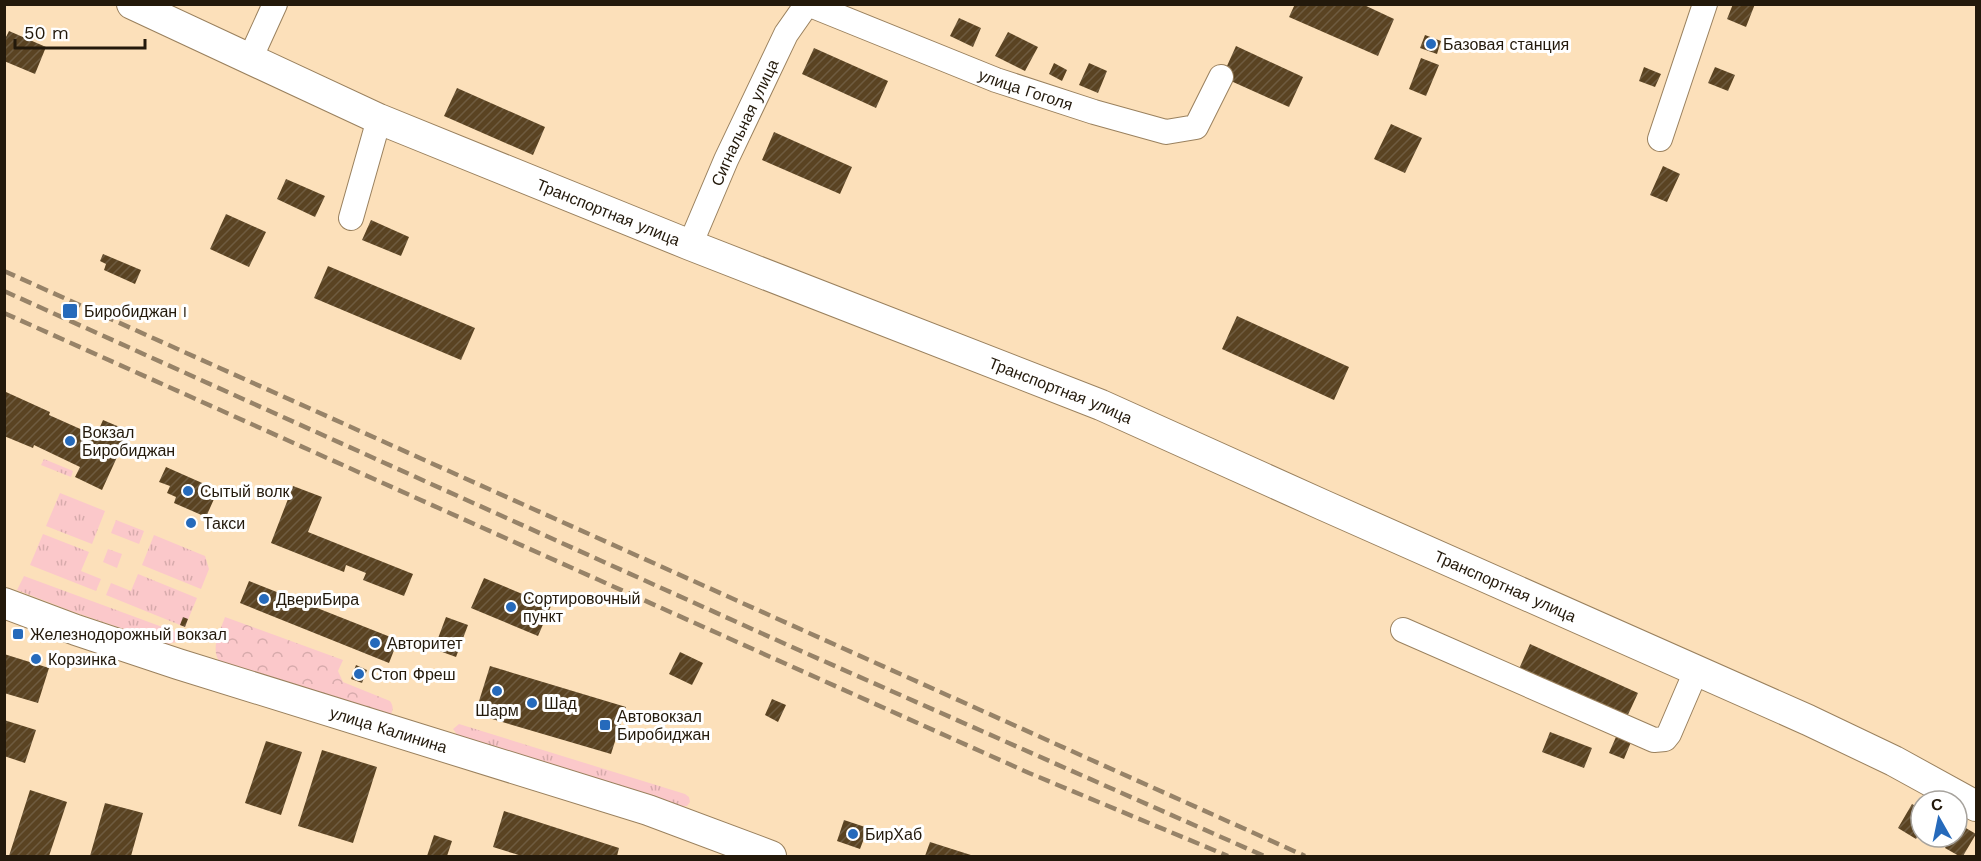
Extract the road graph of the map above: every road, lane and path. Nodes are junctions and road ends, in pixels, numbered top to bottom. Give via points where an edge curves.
1 (132, 4) edge
2 (275, 4) edge
3 (808, 4) edge
4 (1705, 4) edge
5 (250, 59) junction
6 (1221, 77) dead end
7 (379, 119) junction
8 (1660, 139) dead end
9 (351, 218) dead end
10 (690, 245) junction
11 (4, 603) edge
12 (1403, 630) dead end
13 (1696, 671) junction
14 (1977, 806) edge
15 (771, 856) edge

1 - 5 main road, Транспортная улица
2 - 5 street
3 - 6 street, улица Гоголя via 996,80 1166,132 1196,127
3 - 10 street, Сигнальная улица via 786,34
4 - 8 street
5 - 7 main road, Транспортная улица
7 - 9 street
7 - 10 main road, Транспортная улица
10 - 13 main road, Транспортная улица via 1101,405
11 - 15 main road, улица Калинина via 178,664 648,810
12 - 13 street via 1654,740 1670,734
13 - 14 main road, Транспортная улица via 1894,761

